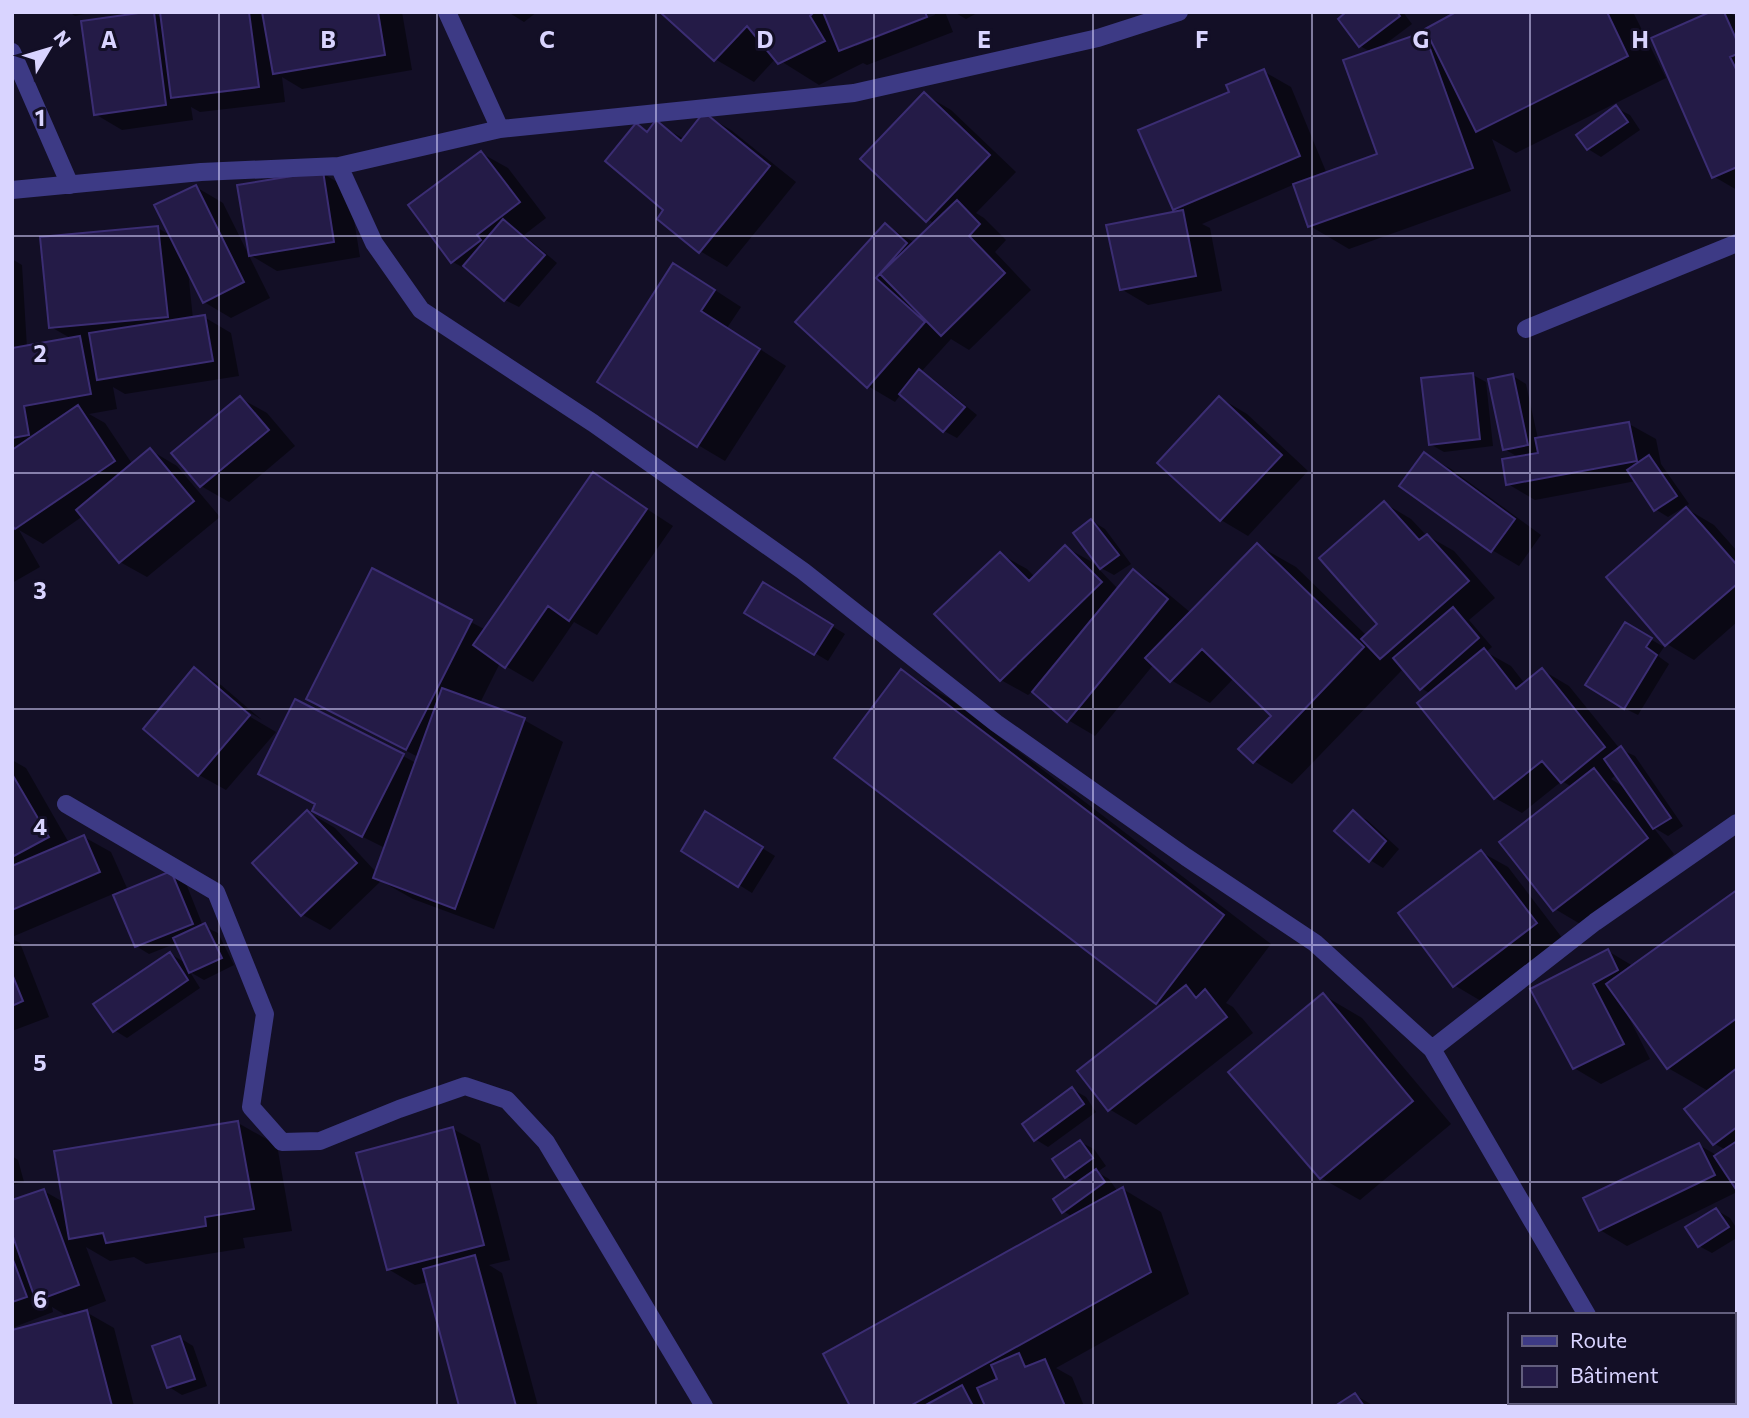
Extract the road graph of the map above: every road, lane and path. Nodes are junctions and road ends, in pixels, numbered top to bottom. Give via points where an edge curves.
1 (447, 12) edge
2 (1179, 12) edge
3 (12, 52) edge
4 (500, 129) junction
5 (339, 166) junction
6 (70, 185) junction
7 (12, 190) edge
8 (1737, 243) edge
9 (1526, 329) dead end
10 (66, 804) dead end
11 (1737, 823) edge
12 (1433, 1049) junction
13 (1586, 1313) edge
14 (704, 1406) edge

1 - 4 street
2 - 4 street via 1098,38 854,93
3 - 6 street
4 - 5 street
5 - 6 street via 201,172
5 - 12 street via 374,243 421,310 593,423 792,563 996,723 1315,943
6 - 7 street
8 - 9 street
10 - 14 street via 216,892 265,1014 251,1107 282,1142 320,1141 465,1086 508,1100 546,1142
11 - 12 street via 1595,922
12 - 13 street

